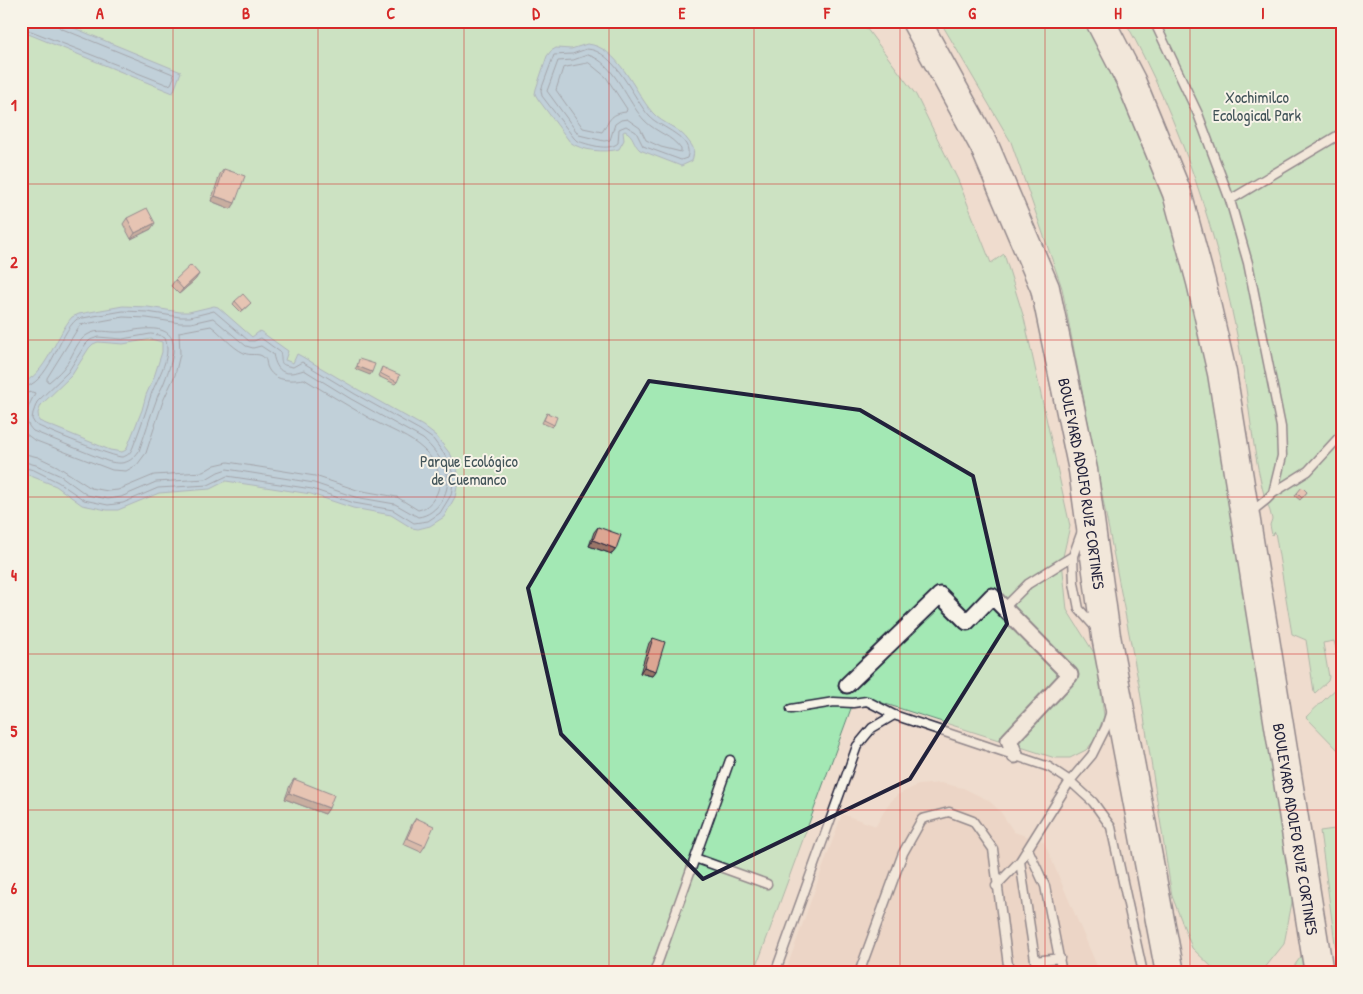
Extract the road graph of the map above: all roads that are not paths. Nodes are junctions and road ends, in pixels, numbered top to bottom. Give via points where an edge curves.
1 (916, 21) edge
2 (1100, 21) edge
3 (1154, 21) edge
4 (1342, 133) edge
5 (1230, 200) junction
6 (1342, 434) edge
7 (1273, 493) junction
8 (1088, 512) junction
9 (1245, 516) junction
10 (1073, 556) junction
11 (1004, 608) junction
12 (1106, 636) junction
13 (847, 685) dead end
14 (1116, 691) junction
15 (791, 709) dead end
16 (894, 714) junction
17 (1015, 755) junction
18 (730, 760) dead end
19 (1070, 781) junction
20 (1028, 849) junction
21 (695, 858) junction
22 (1020, 861) junction
23 (767, 884) dead end
24 (996, 886) junction
25 (1060, 958) junction
26 (1035, 961) junction
27 (654, 973) edge
28 (775, 973) edge
29 (859, 973) edge
30 (1009, 973) edge
31 (1037, 973) edge
32 (1062, 973) edge
33 (1143, 973) edge
34 (1170, 973) edge
35 (1319, 973) edge

1 - 8 highway, BOULEVARD ADOLFO RUIZ CORTINES via 984,145 1045,288 1083,470
2 - 9 highway, BOULEVARD ADOLFO RUIZ CORTINES via 1131,81 1177,194 1202,282 1222,373
3 - 5 lane via 1198,114
4 - 5 lane
5 - 7 lane via 1248,263 1282,427 1282,456
6 - 7 lane via 1308,471
7 - 9 lane
8 - 10 lane
8 - 12 highway, BOULEVARD ADOLFO RUIZ CORTINES
9 - 35 highway, BOULEVARD ADOLFO RUIZ CORTINES
10 - 11 lane via 1028,584
10 - 12 lane via 1079,609
11 - 13 street via 992,596 967,622 940,595
11 - 17 street via 1070,675 1009,740
12 - 14 highway, BOULEVARD ADOLFO RUIZ CORTINES
14 - 19 lane via 1106,727 1092,755
14 - 34 highway, BOULEVARD ADOLFO RUIZ CORTINES
15 - 16 lane via 834,702 867,702
16 - 17 lane
16 - 28 lane via 872,728 857,746
17 - 19 lane via 1049,767
18 - 21 lane
19 - 20 lane
19 - 33 lane via 1093,802 1111,827
20 - 22 lane
20 - 25 lane via 1045,886
21 - 23 lane
21 - 27 lane
22 - 24 lane
22 - 26 lane
24 - 29 lane via 993,849 973,821 949,812 922,818 903,853
24 - 30 lane
25 - 26 lane
25 - 32 lane
26 - 31 lane

